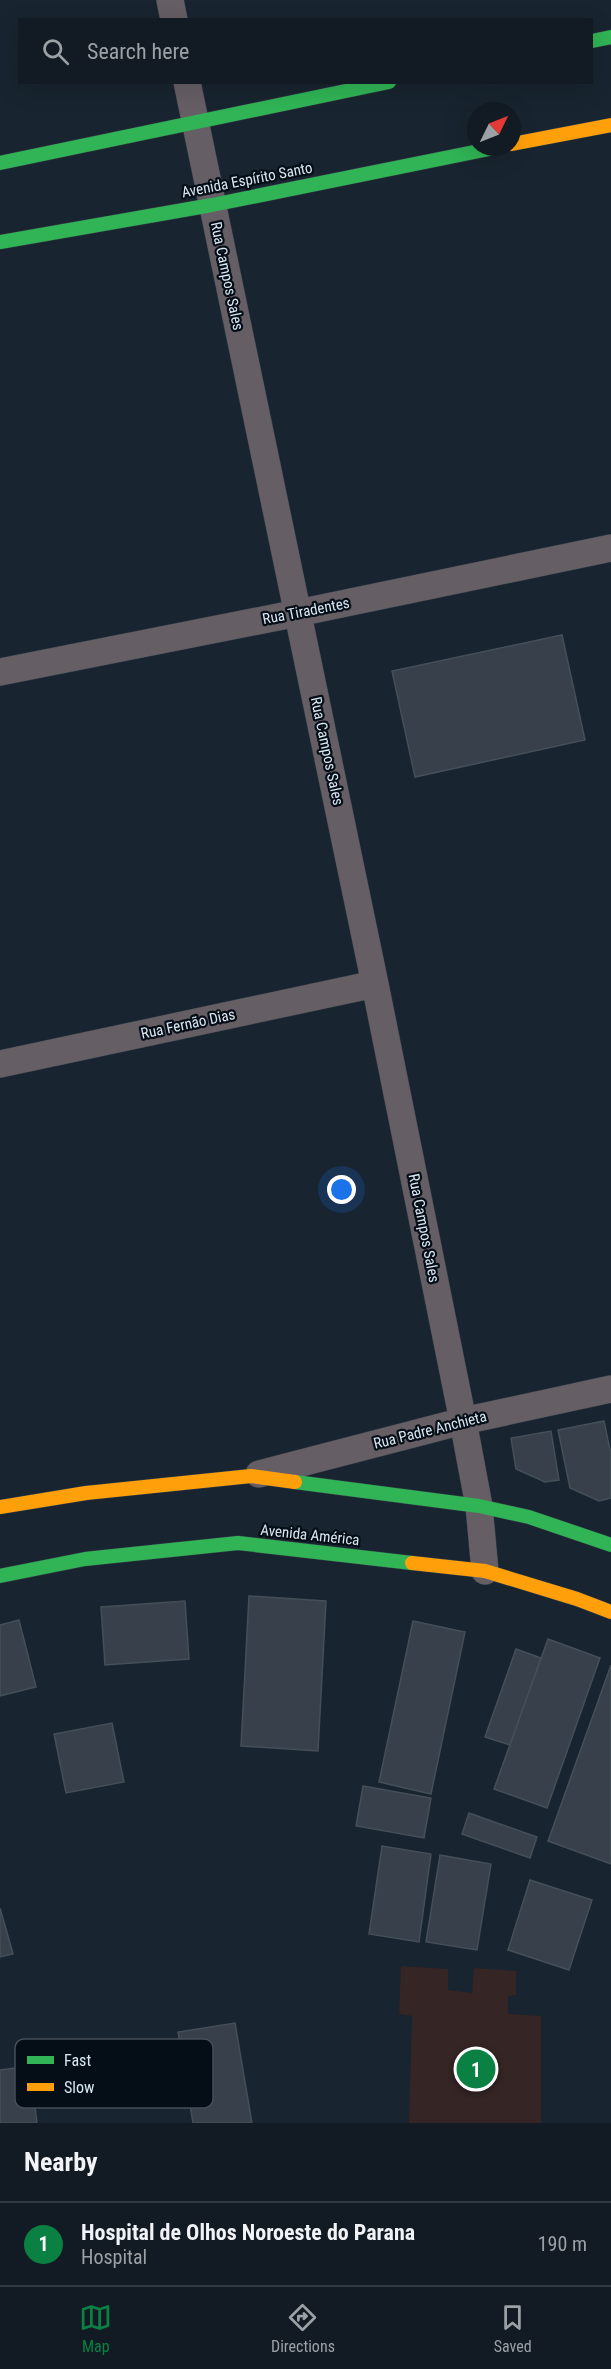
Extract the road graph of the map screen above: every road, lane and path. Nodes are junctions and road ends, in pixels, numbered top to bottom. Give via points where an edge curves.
1 (170, 0) edge
2 (174, 18) edge
3 (611, 37) edge
4 (593, 41) edge
5 (187, 84) edge
6 (379, 84) edge
7 (195, 122) junction
8 (611, 124) edge
9 (521, 142) edge
10 (467, 153) edge
11 (0, 164) edge
12 (212, 205) junction
13 (0, 243) edge
14 (611, 548) edge
15 (298, 613) junction
16 (0, 672) edge
17 (375, 984) junction
18 (0, 1064) edge
19 (611, 1389) edge
20 (463, 1421) junction
21 (250, 1476) junction
22 (479, 1506) junction
23 (0, 1507) edge
24 (611, 1545) edge
25 (485, 1571) junction
26 (0, 1576) edge
27 (611, 1612) edge

1 - 2 street
3 - 4 main road
5 - 7 street, Rua Campos Sales
6 - 7 main road
7 - 11 main road
7 - 12 street, Rua Campos Sales
8 - 9 main road
10 - 12 main road, Avenida Espírito Santo
12 - 13 main road, Avenida Espírito Santo
12 - 15 street, Rua Campos Sales
14 - 15 street, Rua Tiradentes
15 - 16 street, Rua Tiradentes
15 - 17 street, Rua Campos Sales
17 - 18 street, Rua Fernão Dias
17 - 20 street, Rua Campos Sales
19 - 20 street, Rua Padre Anchieta
20 - 21 street, Rua Padre Anchieta
20 - 22 street, Rua Campos Sales
21 - 22 main road
21 - 23 main road via 86,1493
22 - 24 main road via 529,1517
22 - 25 street, Rua Campos Sales
25 - 26 main road, Avenida América via 238,1543 85,1559
25 - 27 main road, Avenida América

